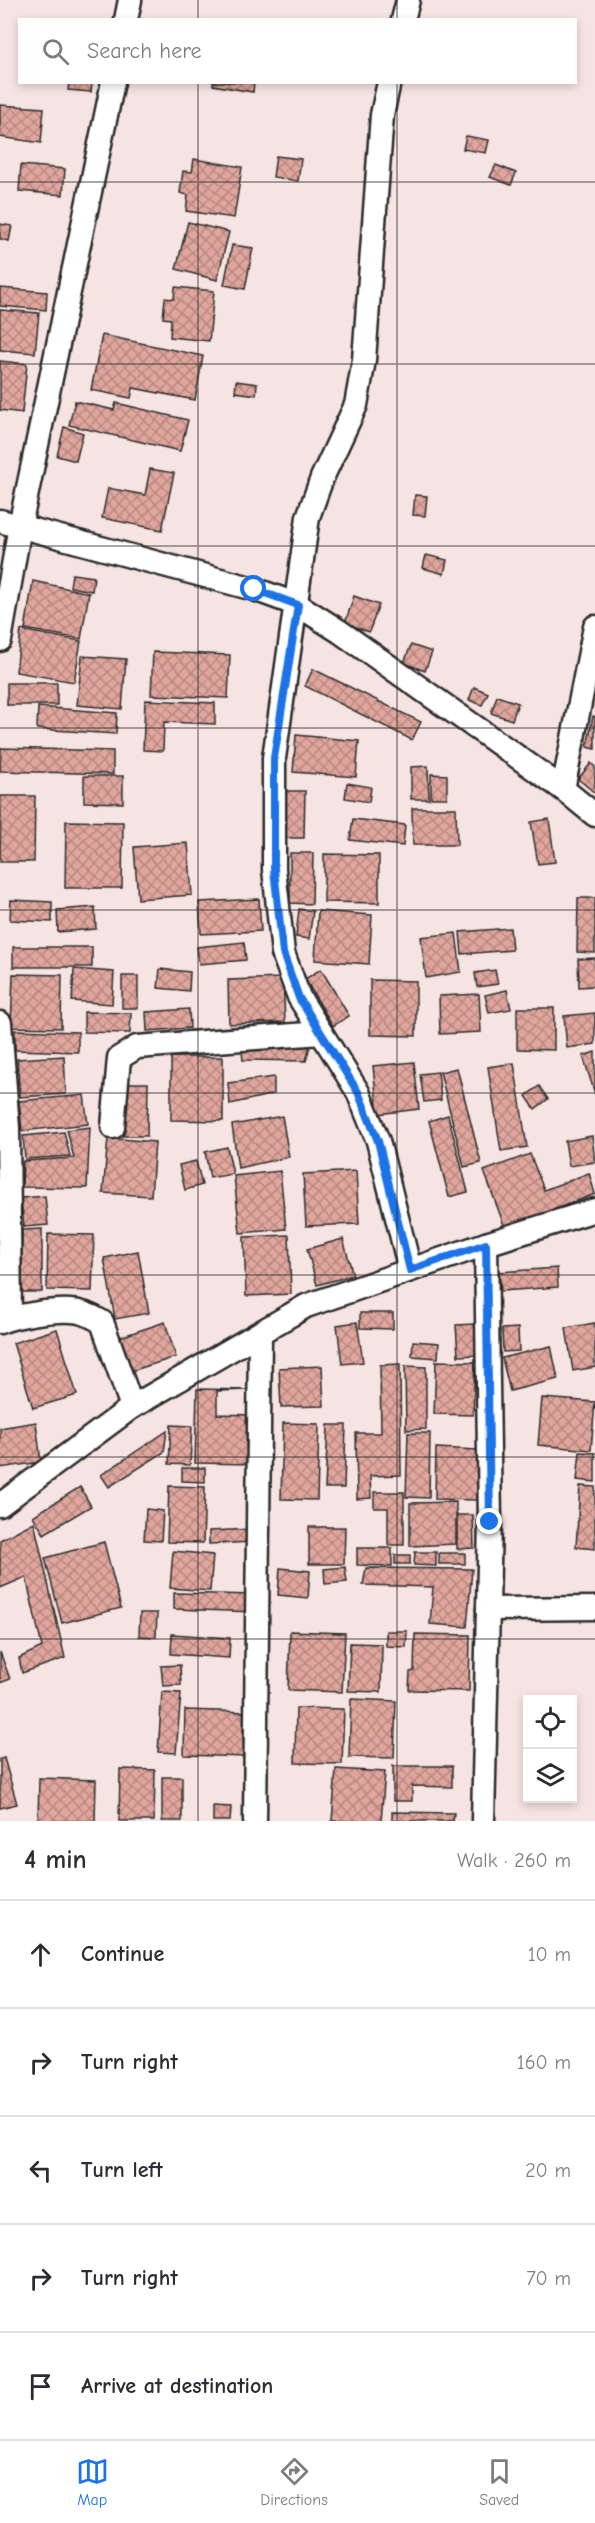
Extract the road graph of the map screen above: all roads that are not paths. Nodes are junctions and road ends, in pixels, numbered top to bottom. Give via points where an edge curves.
1 (130, 0) edge
2 (408, 0) edge
3 (126, 18) edge
4 (404, 18) edge
5 (113, 84) edge
6 (389, 84) edge
7 (10, 523) edge
8 (298, 605) junction
9 (595, 627) edge
10 (0, 640) edge
11 (563, 789) junction
12 (595, 815) edge
13 (0, 1023) edge
14 (321, 1033) junction
15 (113, 1127) dead end
16 (595, 1210) edge
17 (486, 1244) junction
18 (410, 1270) junction
19 (5, 1320) edge
20 (261, 1333) junction
21 (132, 1407) junction
22 (0, 1505) edge
23 (595, 1608) edge
24 (488, 1609) junction
25 (255, 1821) edge
26 (483, 1821) edge

1 - 3 street
2 - 4 street
5 - 7 street
6 - 8 street via 382,116 364,360 356,405 308,517
7 - 8 street via 254,589
7 - 10 street
8 - 11 street
8 - 14 street via 274,758 274,869 283,953 299,998
9 - 11 street
11 - 12 street
13 - 19 street via 9,1128
14 - 15 street via 137,1047 119,1058
14 - 18 street via 358,1092 378,1141
16 - 17 street
17 - 18 street
17 - 24 street
18 - 20 street via 306,1306
19 - 21 street via 71,1310 102,1322
20 - 21 street
20 - 25 street
21 - 22 street
23 - 24 street
24 - 26 street

